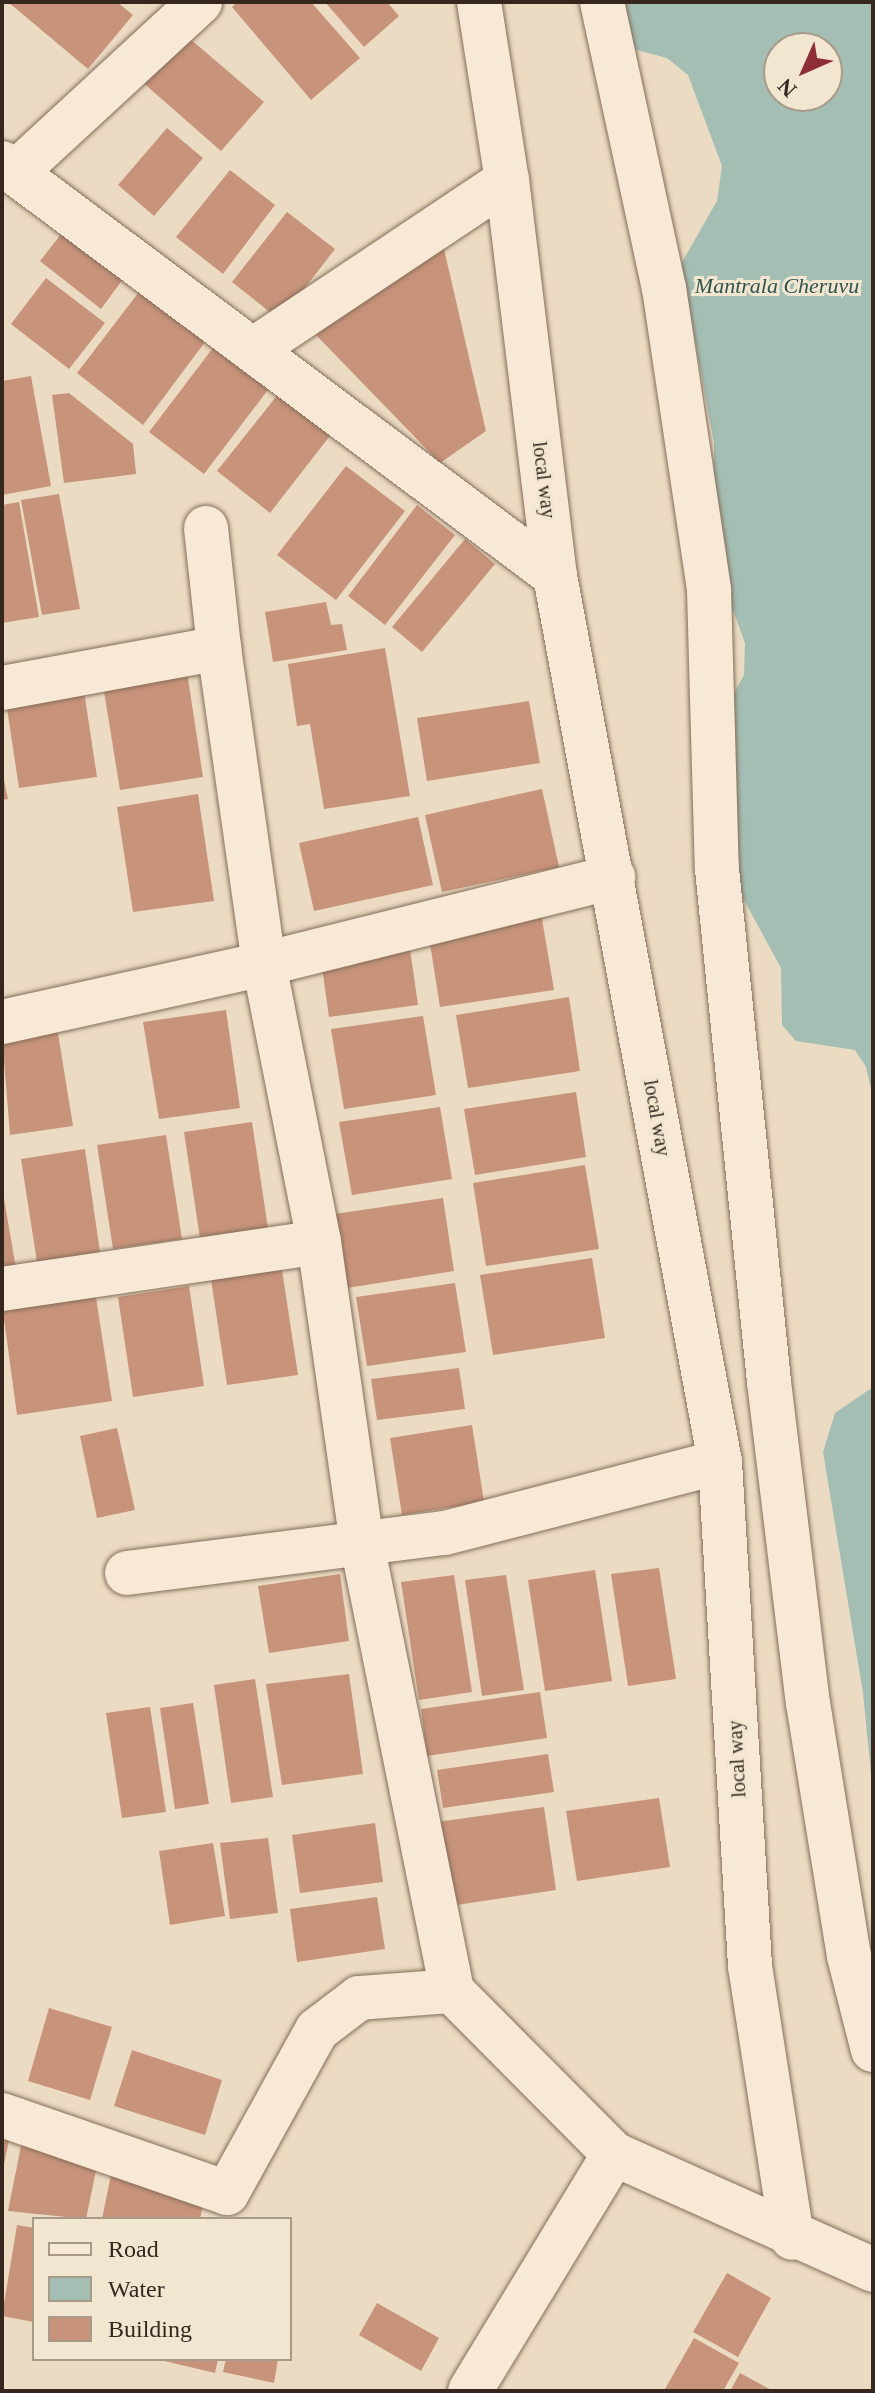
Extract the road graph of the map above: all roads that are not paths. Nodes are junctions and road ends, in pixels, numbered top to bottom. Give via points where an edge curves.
1 (200, 2) edge
2 (479, 2) edge
3 (602, 2) edge
4 (8, 168) edge
5 (507, 180) junction
6 (254, 349) junction
7 (206, 528) dead end
8 (555, 576) junction
9 (219, 648) junction
10 (2, 688) edge
11 (613, 877) junction
12 (264, 964) junction
13 (2, 1022) edge
14 (319, 1242) junction
15 (2, 1289) edge
16 (720, 1462) junction
17 (362, 1544) junction
18 (127, 1573) dead end
19 (452, 1991) junction
20 (873, 2050) edge
21 (2, 2115) edge
22 (614, 2154) junction
23 (792, 2238) junction
24 (873, 2270) edge
25 (470, 2391) edge

1 - 4 street
2 - 5 street, local way
3 - 20 street via 664,288 709,590 717,869 769,1382 808,1703 849,1956
4 - 6 street
5 - 6 street
5 - 8 street, local way
6 - 8 street
7 - 9 street
8 - 11 street, local way
9 - 10 street
9 - 12 street
11 - 12 street
11 - 16 street, local way
12 - 13 street
12 - 14 street
14 - 15 street
14 - 17 street
16 - 17 street via 445,1533
16 - 23 street, local way via 750,1966
17 - 18 street
17 - 19 street
19 - 21 street via 359,1998 317,2030 227,2193
19 - 22 street
22 - 23 street
22 - 25 street
23 - 24 street

